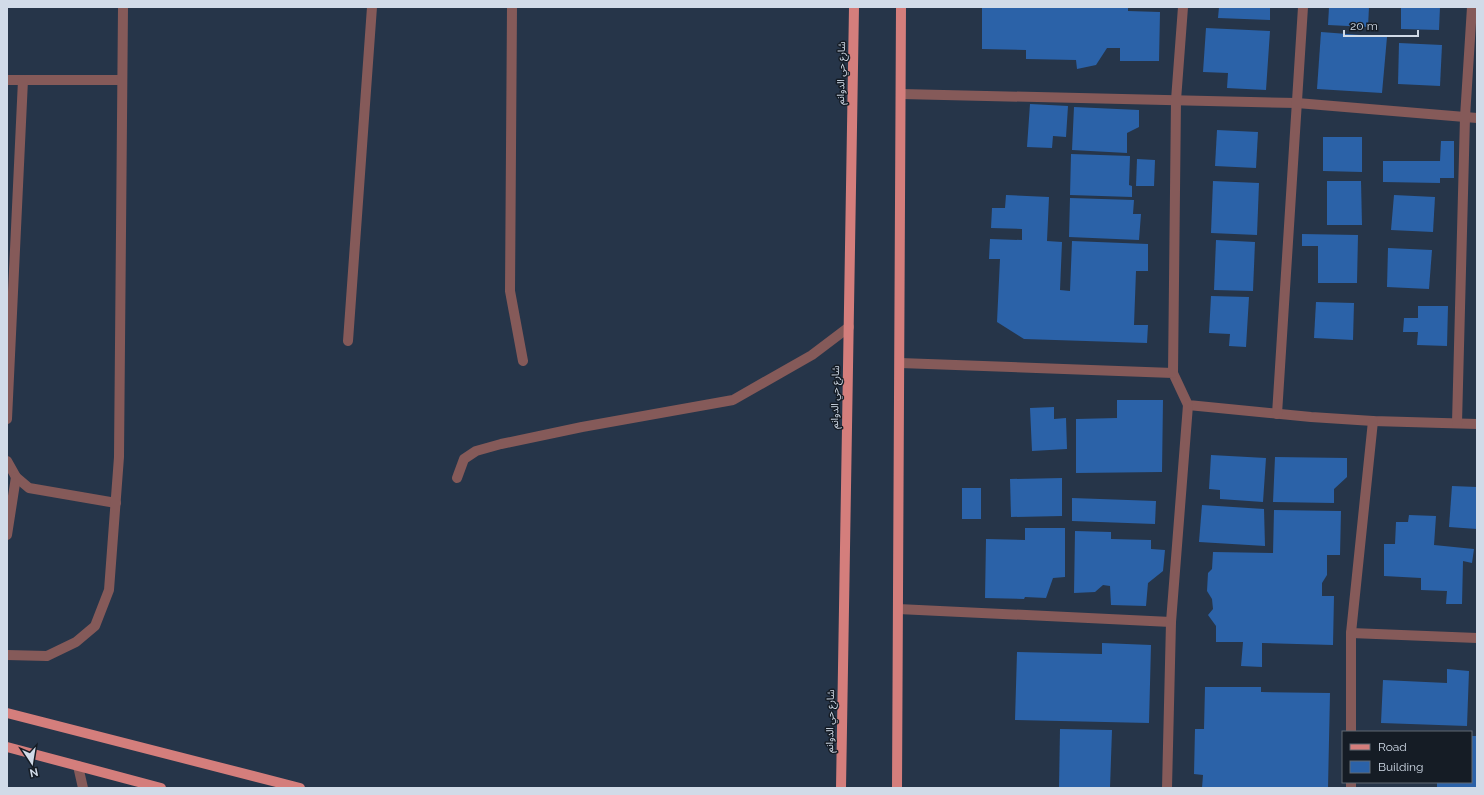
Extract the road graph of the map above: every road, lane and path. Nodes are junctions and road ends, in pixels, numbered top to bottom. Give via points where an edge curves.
1 (123, 7) edge
2 (372, 7) edge
3 (512, 7) edge
4 (854, 7) edge
5 (901, 7) edge
6 (1183, 7) edge
7 (1302, 7) edge
8 (1472, 7) edge
9 (7, 80) edge
10 (23, 80) junction
11 (122, 80) junction
12 (901, 94) junction
13 (1176, 100) junction
14 (1297, 104) junction
15 (1465, 118) junction
16 (1477, 118) edge
17 (849, 327) junction
18 (348, 341) dead end
19 (523, 361) dead end
20 (900, 363) junction
21 (8, 370) edge
22 (1173, 373) junction
23 (1188, 405) junction
24 (1277, 414) junction
25 (7, 419) edge
26 (1373, 421) junction
27 (1457, 423) junction
28 (1477, 424) edge
29 (7, 461) edge
30 (16, 477) junction
31 (457, 478) dead end
32 (116, 503) junction
33 (7, 534) edge
34 (898, 609) junction
35 (1171, 622) junction
36 (1351, 633) junction
37 (1477, 638) edge
38 (7, 654) edge
39 (7, 713) edge
40 (1351, 731) edge
41 (7, 747) edge
42 (78, 766) junction
43 (83, 788) edge
44 (161, 788) edge
45 (300, 788) edge
46 (841, 788) edge
47 (898, 788) edge
48 (1167, 788) edge

1 - 11 street
2 - 18 street
3 - 19 street via 510,291
4 - 17 main road, شارع حي الدوانم
5 - 12 main road
6 - 13 street
7 - 14 street
8 - 15 street
9 - 10 street
10 - 11 street
10 - 21 street
11 - 32 street via 119,457
12 - 13 street
12 - 20 main road
13 - 14 street
13 - 22 street
14 - 15 street
14 - 24 street
15 - 16 street
15 - 27 street
17 - 31 street via 812,355 733,400 582,427 476,451 464,459
17 - 46 main road, شارع حي الدوانم
20 - 22 street
20 - 34 main road
21 - 25 street
22 - 23 street
23 - 24 street
23 - 35 street
24 - 26 street
26 - 27 street
26 - 36 street
27 - 28 street
29 - 30 street
30 - 32 street via 30,488
30 - 33 street
32 - 38 street via 109,590 95,626 76,642 47,656
34 - 35 street
34 - 47 main road
35 - 48 street
36 - 37 street
36 - 40 street
39 - 45 main road
41 - 42 main road
42 - 43 street
42 - 44 main road

